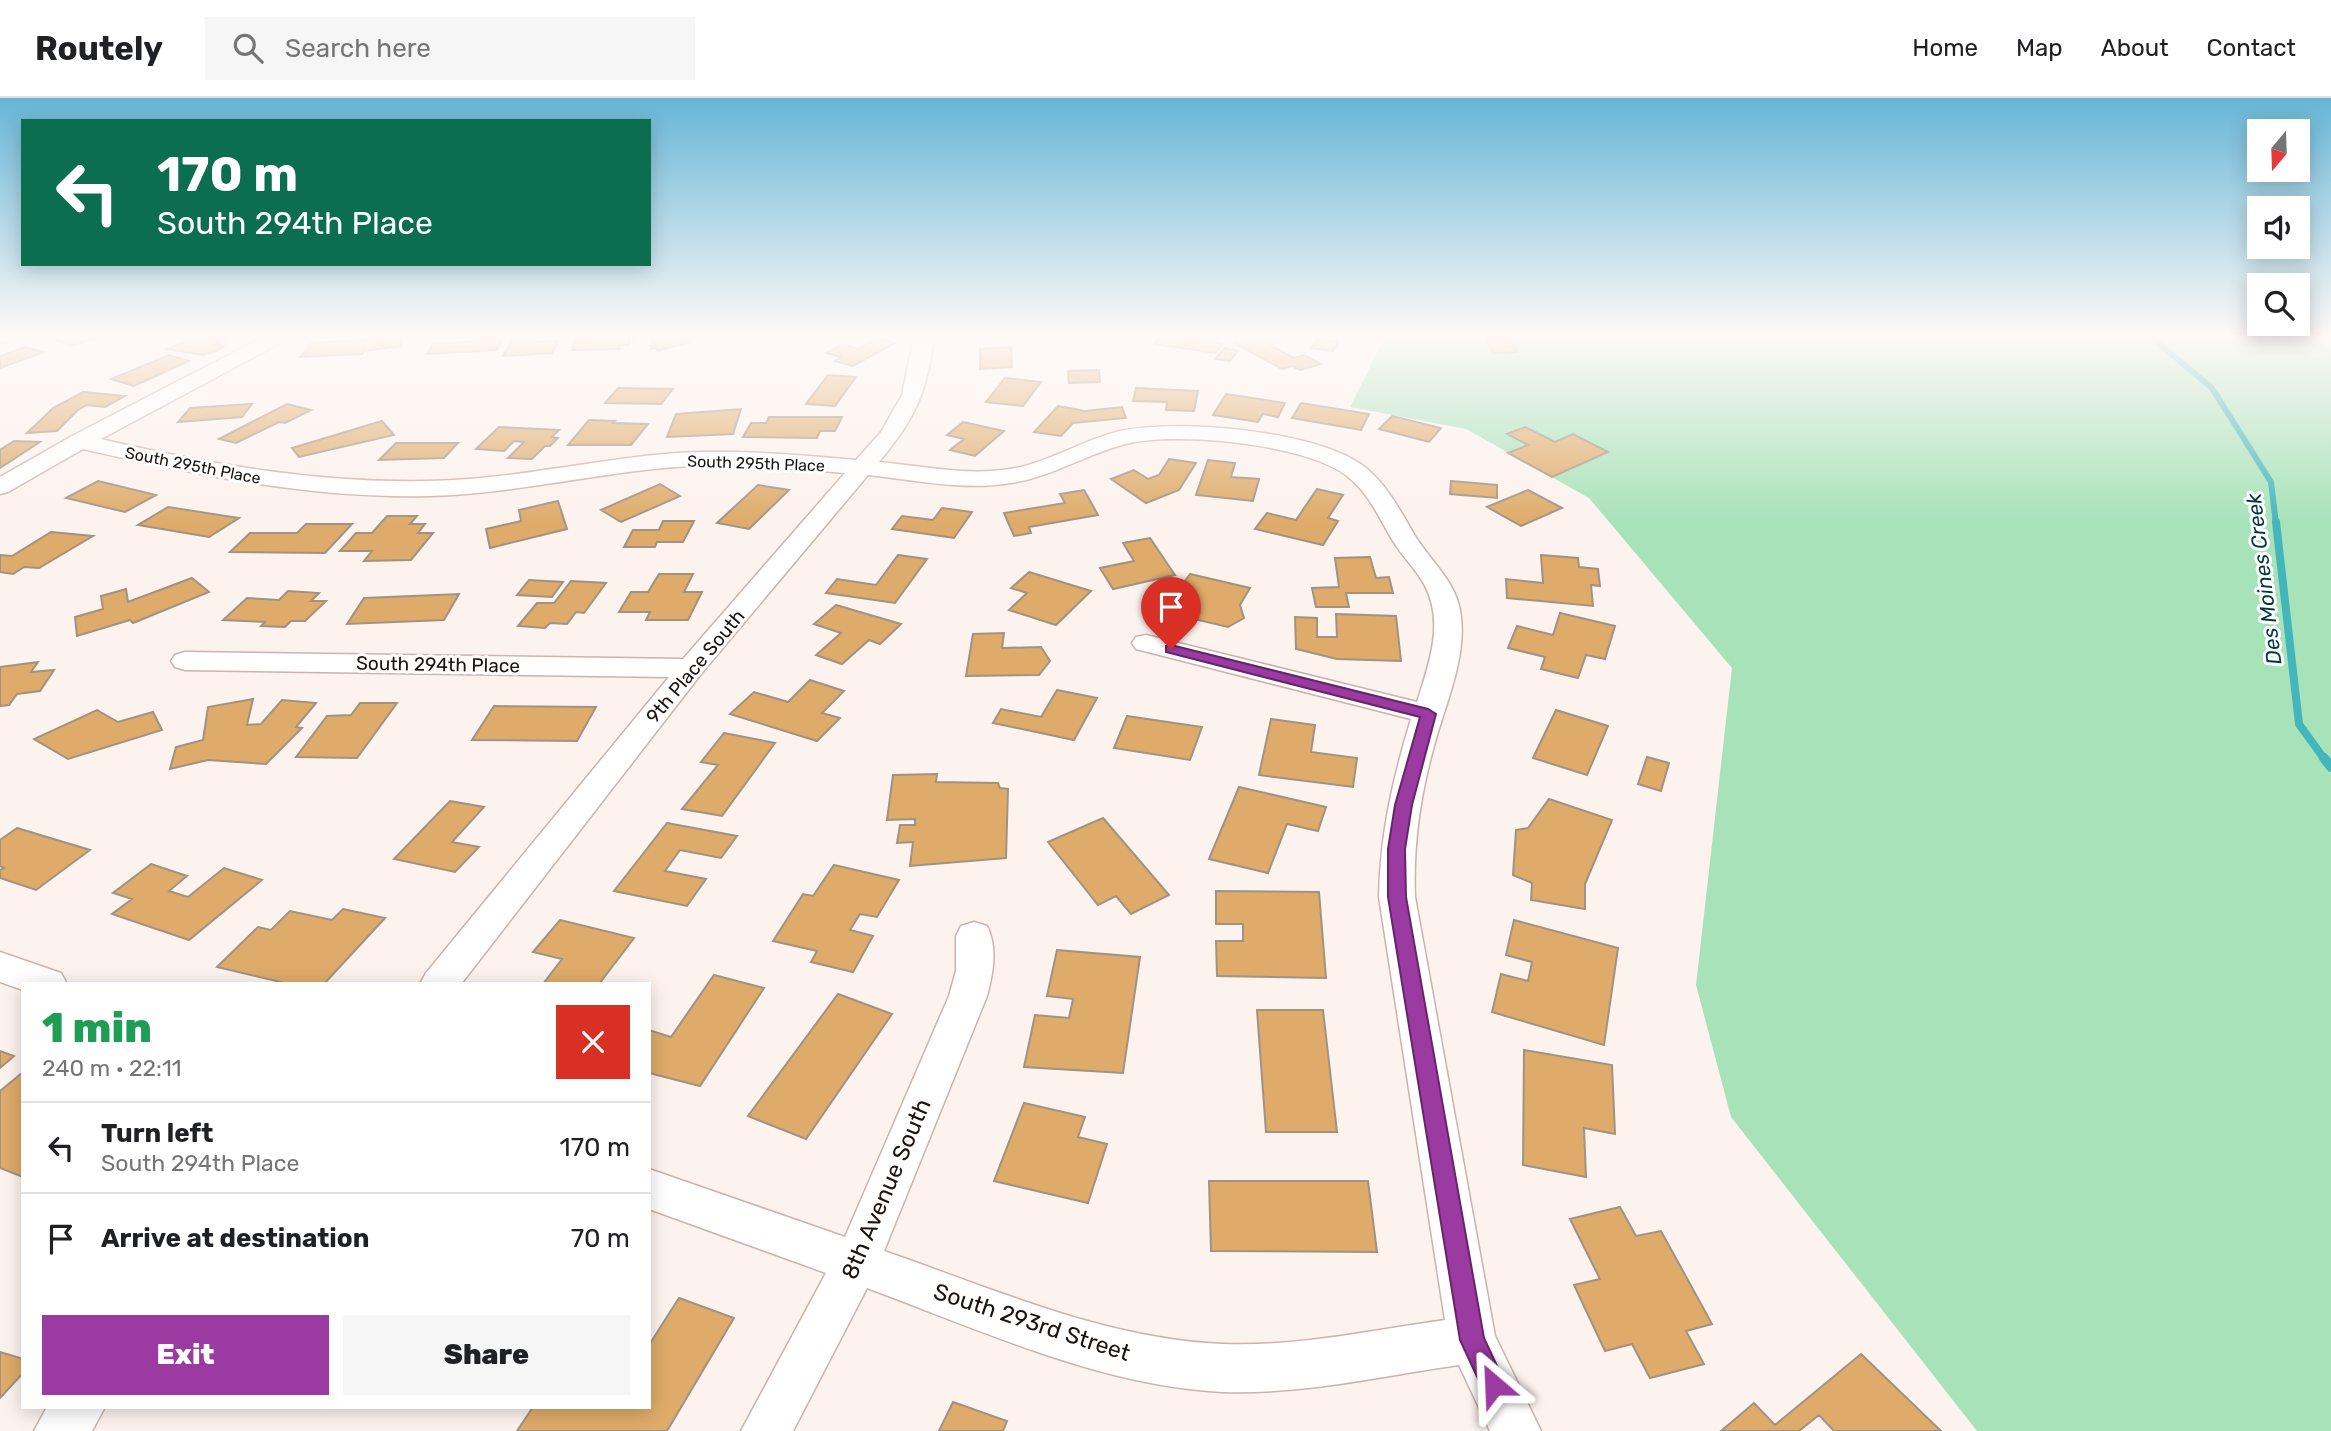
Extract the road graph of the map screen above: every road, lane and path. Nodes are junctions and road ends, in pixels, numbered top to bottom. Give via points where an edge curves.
1 (158, 399) edge
2 (911, 399) edge
3 (80, 440) junction
4 (863, 468) junction
5 (0, 487) edge
6 (1146, 643) dead end
7 (185, 661) dead end
8 (691, 668) junction
9 (1428, 714) junction
10 (974, 936) dead end
11 (0, 967) edge
12 (42, 982) edge
13 (441, 982) edge
14 (651, 1190) edge
15 (857, 1262) junction
16 (1472, 1340) junction
17 (78, 1409) edge
18 (59, 1431) edge
19 (766, 1431) edge
20 (1516, 1431) edge

1 - 3 street
2 - 4 street, 9th Place South
3 - 4 street, South 295th Place via 247,477 372,490 481,486 712,458
3 - 5 street
4 - 8 street, 9th Place South
4 - 9 street, South 295th Place via 1004,478 1126,436 1158,431 1283,445 1343,462 1377,489 1405,541 1440,586 1448,614 1447,643
6 - 9 street
7 - 8 street, South 294th Place
8 - 13 street, 9th Place South
9 - 16 street, South 295th Place via 1403,805 1395,874 1410,988
10 - 15 street, 8th Avenue South via 975,971 968,996
11 - 12 street
14 - 15 street, South 293rd Street
15 - 16 street, South 293rd Street via 1097,1348 1190,1365 1293,1364
15 - 19 street, 8th Avenue South
16 - 20 street, South 295th Place
17 - 18 street

